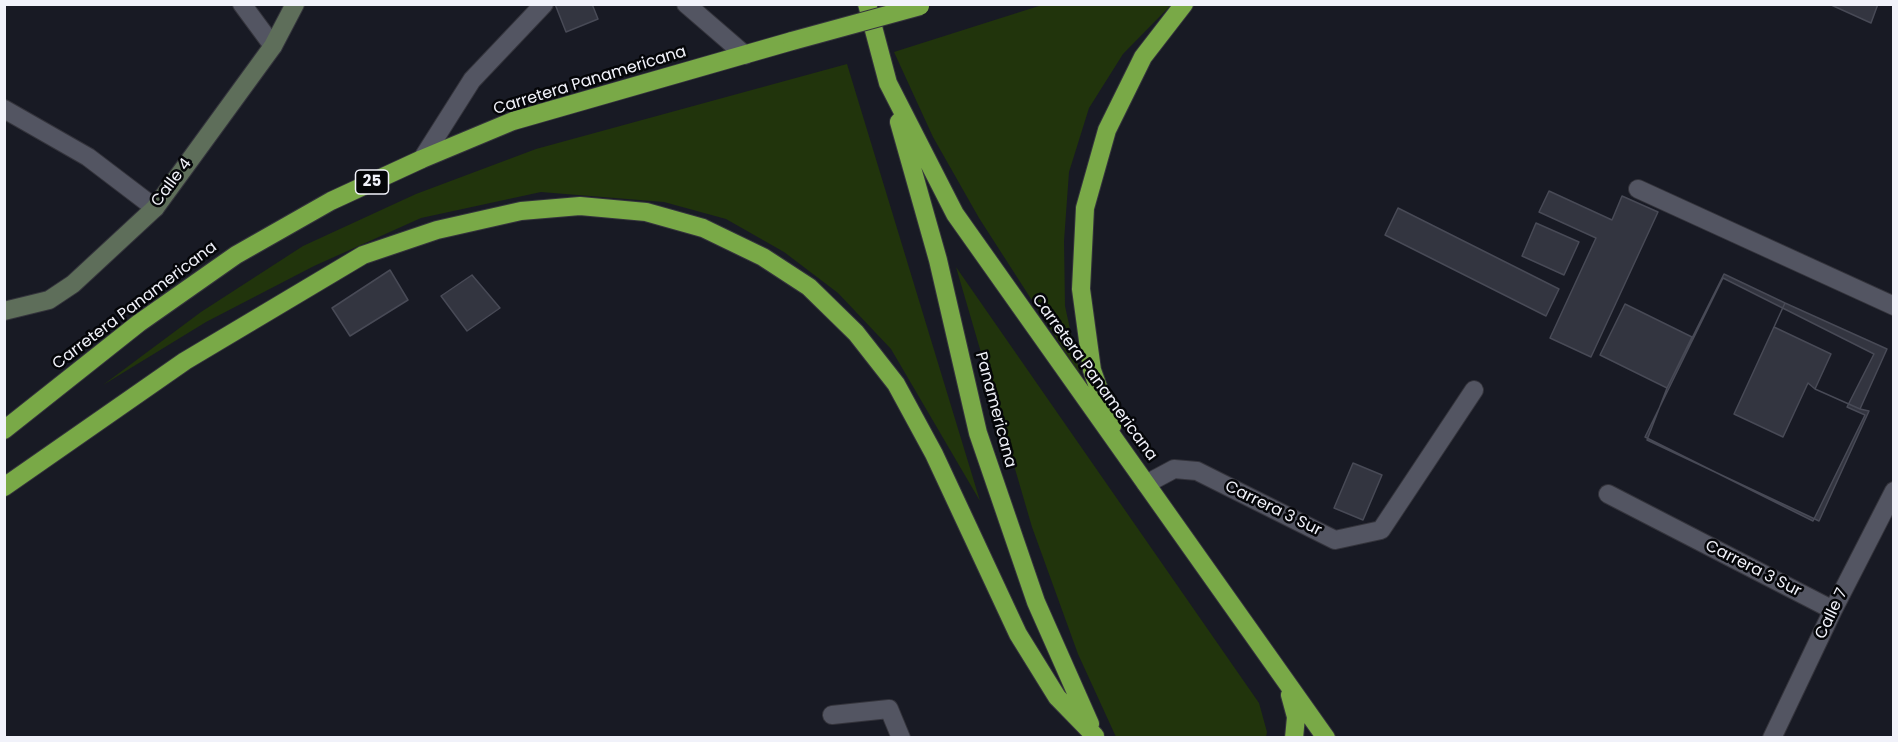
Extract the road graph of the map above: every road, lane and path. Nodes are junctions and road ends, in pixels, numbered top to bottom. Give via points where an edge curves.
1 (242, 4) edge
2 (295, 4) edge
3 (544, 4) edge
4 (686, 4) edge
5 (867, 4) edge
6 (1184, 4) edge
7 (922, 5) edge
8 (273, 46) junction
9 (745, 55) junction
10 (888, 83) junction
11 (4, 109) edge
12 (422, 159) junction
13 (1638, 189) dead end
14 (154, 208) junction
15 (1893, 306) edge
16 (4, 311) edge
17 (1474, 390) dead end
18 (7, 426) edge
19 (1120, 447) junction
20 (1146, 484) junction
21 (4, 487) edge
22 (1893, 491) edge
23 (1608, 494) dead end
24 (1833, 610) junction
25 (1286, 680) junction
26 (832, 715) dead end
27 (902, 735) edge
28 (1096, 737) edge
29 (1294, 738) edge
30 (1326, 738) edge
31 (1772, 738) edge

1 - 8 street
2 - 8 street, Calle 4
3 - 12 street via 472,80
4 - 9 street
5 - 10 highway, Carretera Panamericana
6 - 19 highway via 1143,57 1107,130 1085,208 1081,290 1090,359
7 - 9 highway, Carretera Panamericana / 25, bridge
8 - 14 street, Calle 4
9 - 12 highway, Carretera Panamericana / 25 via 513,121
10 - 19 highway, Carretera Panamericana via 955,214
10 - 28 highway, Panamericana via 938,260 978,433 1035,602
11 - 14 street via 88,157
12 - 18 highway, Carretera Panamericana / 25 via 331,201 236,255 139,323
13 - 15 street
14 - 16 street, Calle 4 via 73,284 49,300
17 - 20 street, Carrera 3 Sur via 1381,530 1335,540 1197,471 1174,469
19 - 20 highway, Carretera Panamericana
20 - 25 highway, Carretera Panamericana
21 - 28 highway via 185,361 363,255 436,230 521,210 580,206 646,212 704,228 763,257 809,287 856,333 896,384 934,454 1018,634 1057,696
22 - 24 street, Calle 7
23 - 24 street, Carrera 3 Sur
24 - 31 street, Calle 7
25 - 29 highway via 1296,717
25 - 30 highway, Carretera Panamericana
26 - 27 street via 889,709

